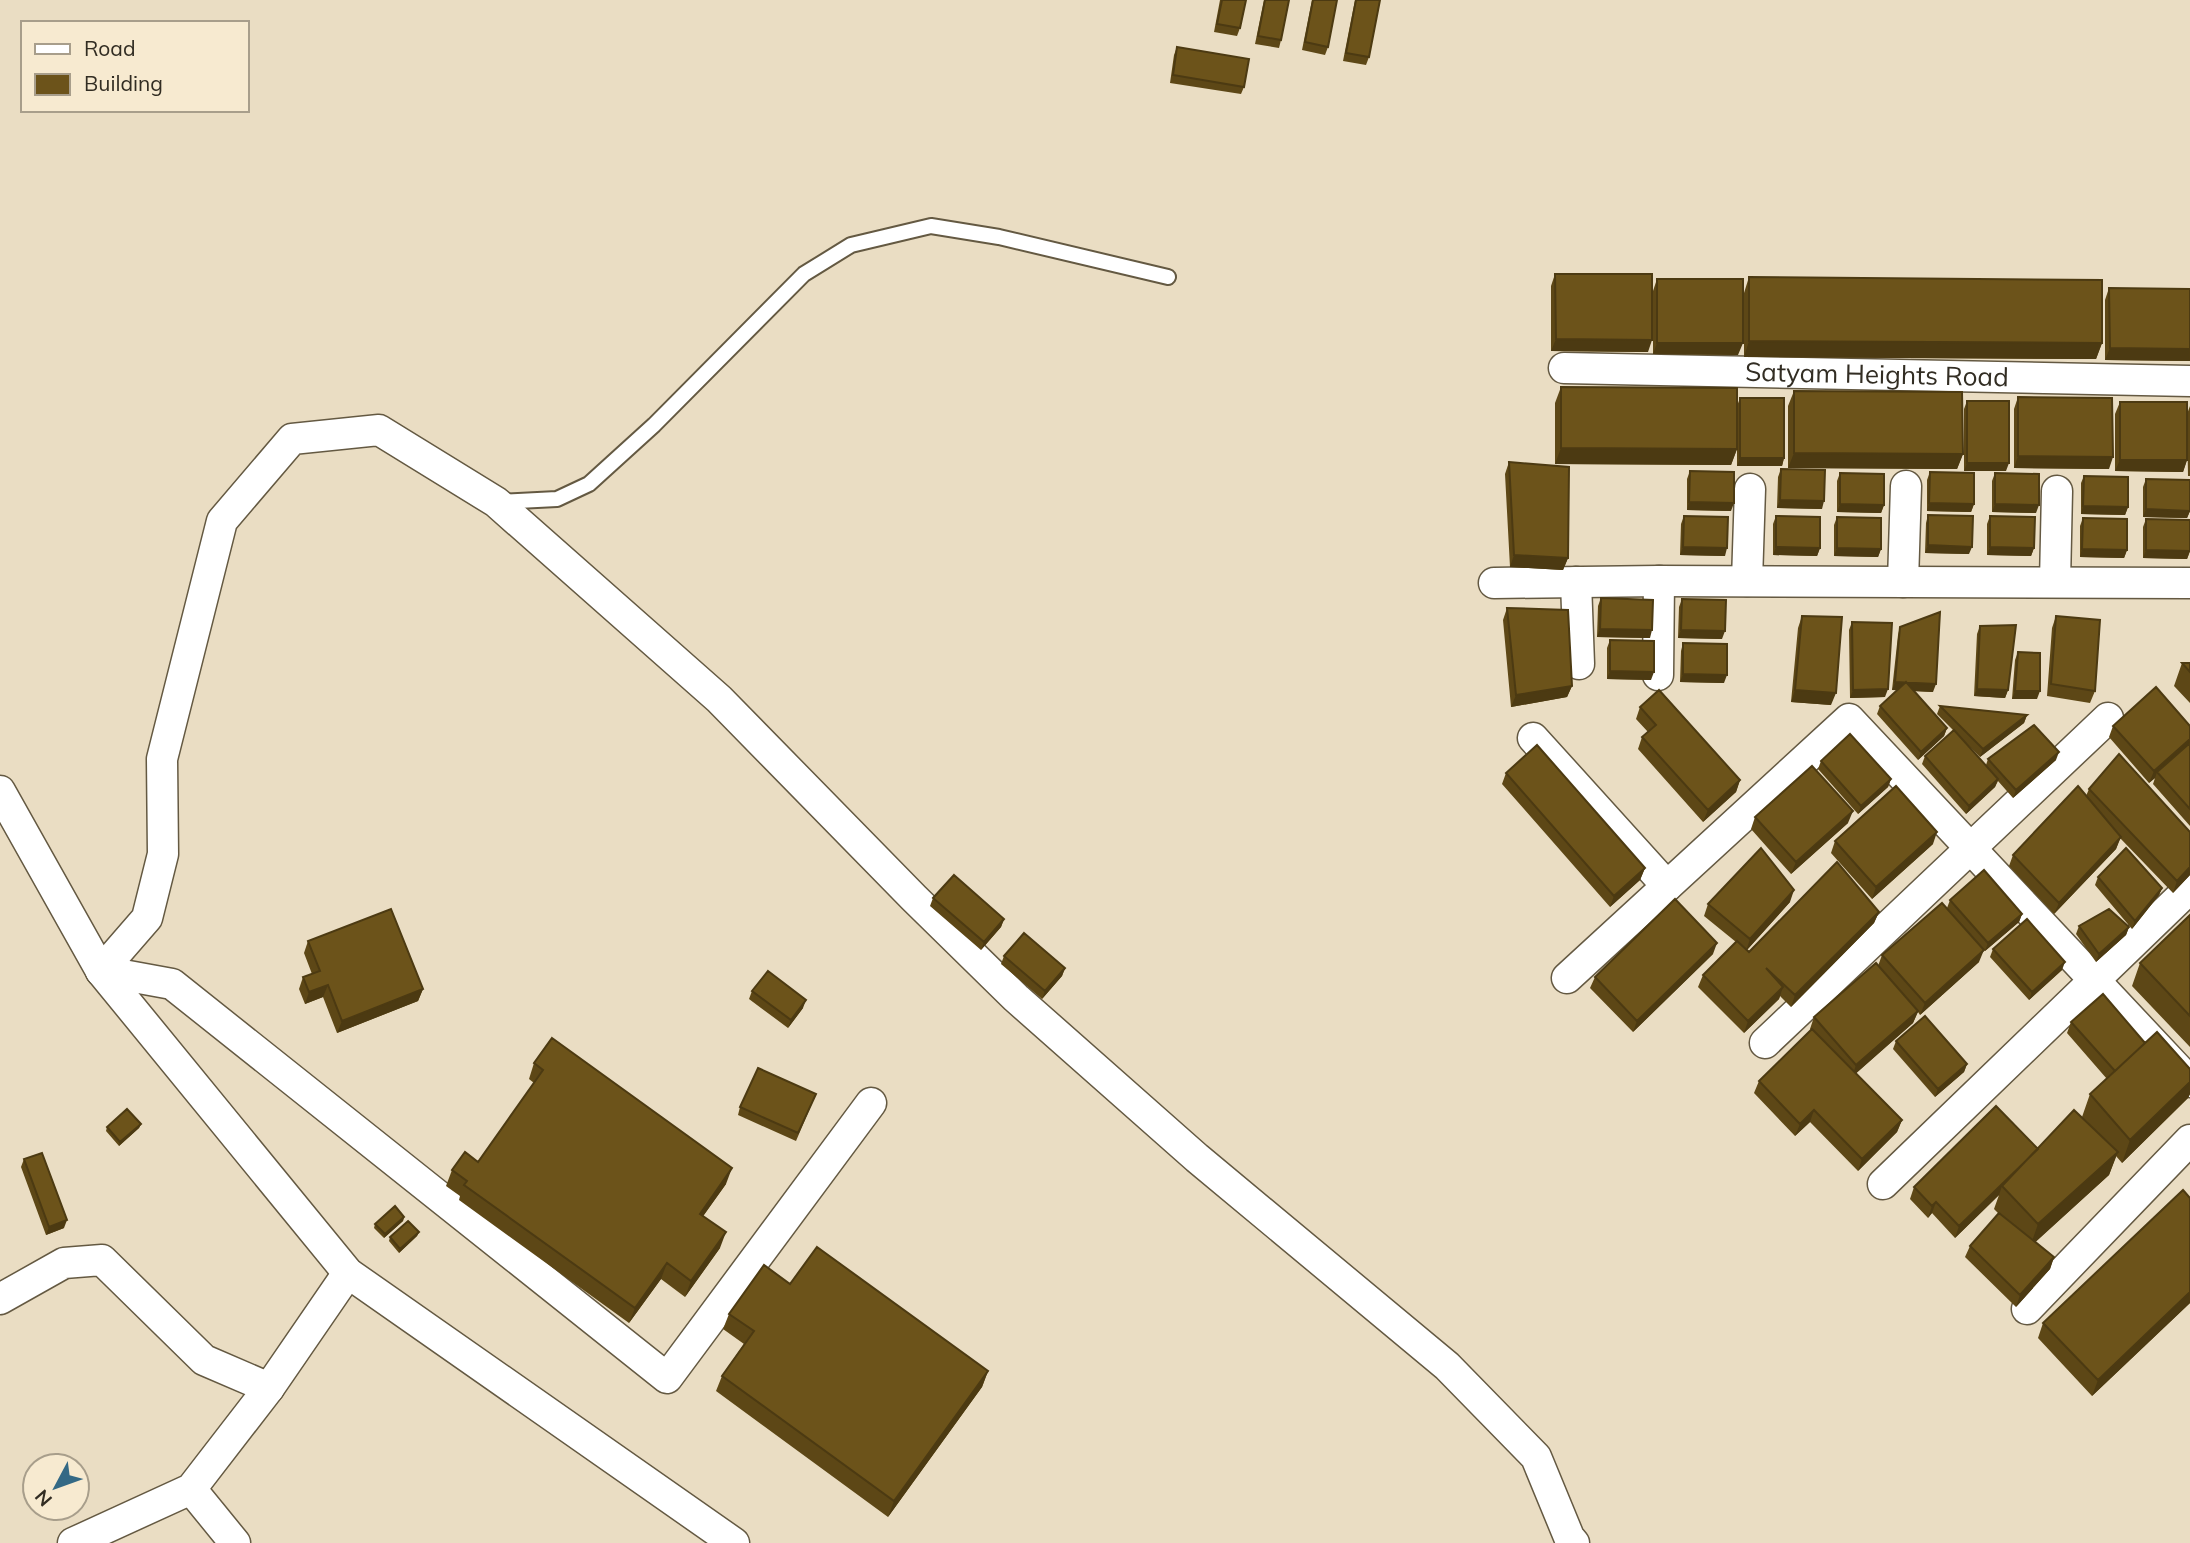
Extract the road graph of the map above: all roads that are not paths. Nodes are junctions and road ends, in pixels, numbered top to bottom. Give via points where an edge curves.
1 (1168, 277) dead end
2 (1564, 368) dead end
3 (2190, 381) edge
4 (1906, 486) dead end
5 (1750, 489) dead end
6 (2057, 491) dead end
7 (496, 502) junction
8 (1659, 581) junction
9 (1747, 581) junction
10 (1576, 582) junction
11 (1903, 582) junction
12 (2055, 582) junction
13 (1494, 583) dead end
14 (2190, 583) edge
15 (1578, 664) dead end
16 (1658, 675) dead end
17 (2108, 718) dead end
18 (1533, 738) dead end
19 (0, 791) edge
20 (1971, 848) junction
21 (1667, 886) junction
22 (2190, 888) edge
23 (100, 971) junction
24 (1567, 978) dead end
25 (2094, 980) junction
26 (1765, 1043) dead end
27 (2190, 1082) edge
28 (871, 1103) dead end
29 (2190, 1139) edge
30 (1883, 1184) dead end
31 (348, 1273) junction
32 (0, 1299) edge
33 (2027, 1309) edge
34 (269, 1388) junction
35 (191, 1489) junction
36 (73, 1543) edge
37 (235, 1543) edge
38 (734, 1543) edge
39 (1574, 1543) edge

1 - 7 lane via 999,237 931,226 851,246 804,274 589,484 557,499
2 - 3 street, Satyam Heights Road
4 - 11 street
5 - 9 street
6 - 12 street
7 - 23 street via 379,430 292,439 222,521 162,759 163,854 147,918
7 - 39 street via 719,699 1016,998 1197,1158 1447,1366 1536,1457
8 - 9 street
8 - 10 street
8 - 16 street
9 - 11 street
10 - 13 street
10 - 15 street
11 - 12 street
12 - 14 street
17 - 20 street
18 - 21 street
19 - 23 street
20 - 21 street via 1849,719
20 - 25 street
20 - 26 street
21 - 24 street
22 - 25 street
23 - 28 street via 172,984 667,1378
23 - 31 street
25 - 27 street
25 - 30 street
29 - 33 street
31 - 34 street
31 - 38 street
32 - 34 street via 64,1263 103,1260 204,1360
34 - 35 street
35 - 36 street
35 - 37 street

